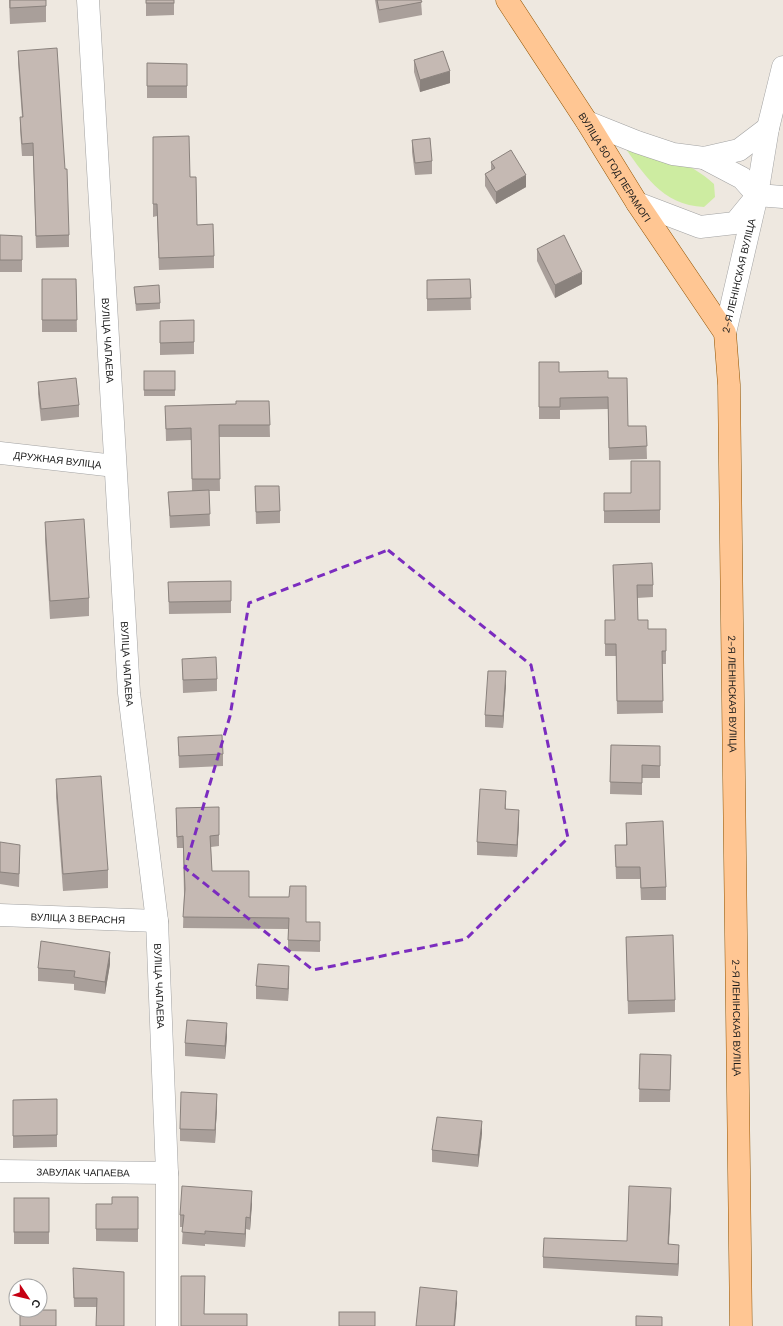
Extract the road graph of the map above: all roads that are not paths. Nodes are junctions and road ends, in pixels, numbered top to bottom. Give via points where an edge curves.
1 (88, 0) edge
2 (507, 0) edge
3 (783, 68) edge
4 (587, 122) junction
5 (768, 128) junction
6 (704, 158) junction
7 (757, 195) junction
8 (783, 197) edge
9 (637, 203) junction
10 (725, 333) junction
11 (0, 453) edge
12 (115, 466) junction
13 (0, 915) edge
14 (157, 921) junction
15 (0, 1171) edge
16 (166, 1173) junction
17 (167, 1326) edge
18 (741, 1326) edge

1 - 12 street, ВУЛІЦА ЧАПАЕВА
2 - 4 main road, ВУЛІЦА 50 ГОД ПЕРАМОГІ
3 - 5 street, 2-Я ЛЕНІНСКАЯ ВУЛІЦА
4 - 6 street via 674,154
4 - 9 main road, ВУЛІЦА 50 ГОД ПЕРАМОГІ
5 - 6 street via 739,150
5 - 7 street, 2-Я ЛЕНІНСКАЯ ВУЛІЦА
6 - 7 street via 742,178
7 - 8 street
7 - 9 street via 735,223 700,227
7 - 10 street, 2-Я ЛЕНІНСКАЯ ВУЛІЦА
9 - 10 main road, ВУЛІЦА 50 ГОД ПЕРАМОГІ
10 - 18 main road, 2-Я ЛЕНІНСКАЯ ВУЛІЦА via 729,385
11 - 12 street, ДРУЖНАЯ ВУЛІЦА
12 - 14 street, ВУЛІЦА ЧАПАЕВА via 129,693
13 - 14 street, ВУЛІЦА 3 ВЕРАСНЯ
14 - 16 street, ВУЛІЦА ЧАПАЕВА
15 - 16 street, ЗАВУЛАК ЧАПАЕВА
16 - 17 street, ВУЛІЦА ЧАПАЕВА

